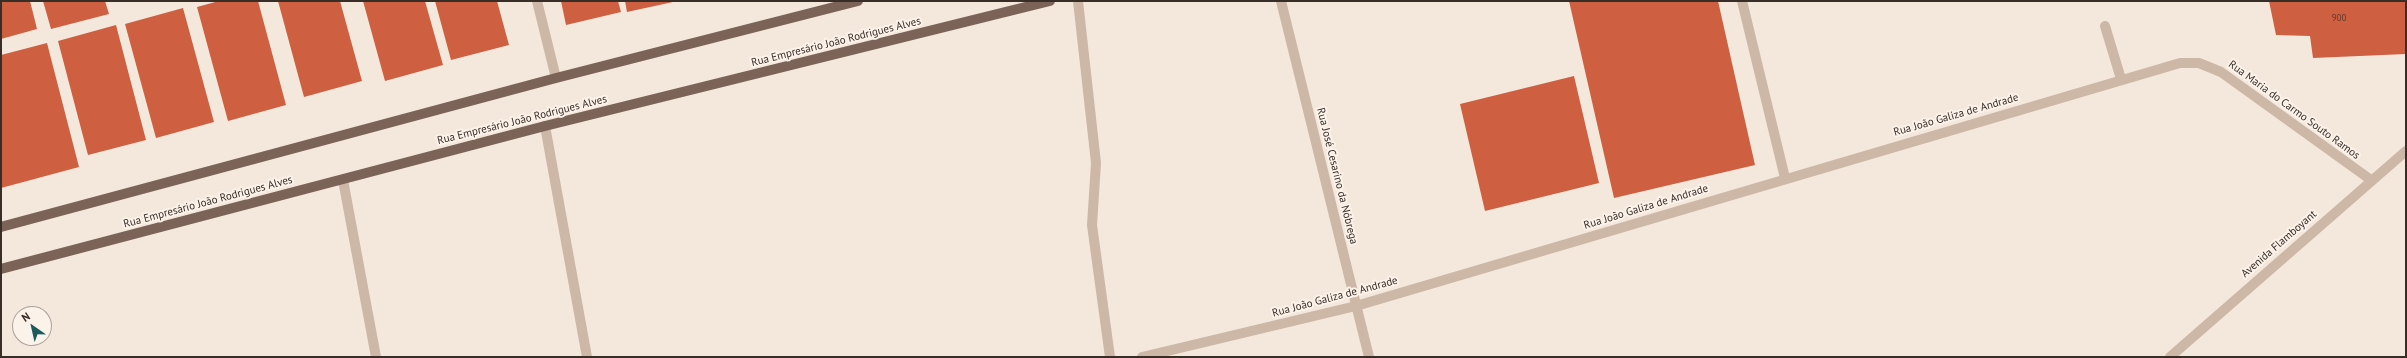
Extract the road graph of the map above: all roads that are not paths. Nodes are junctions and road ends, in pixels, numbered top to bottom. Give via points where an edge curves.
1 (537, 1) edge
2 (858, 1) edge
3 (1050, 1) edge
4 (1078, 1) edge
5 (1281, 1) edge
6 (1742, 1) edge
7 (2105, 26) dead end
8 (2154, 70) joint
9 (556, 78) junction
10 (2121, 80) junction
11 (545, 126) junction
12 (2406, 151) edge
13 (1785, 178) junction
14 (343, 180) junction
15 (2371, 180) junction
16 (1, 227) edge
17 (1, 269) edge
18 (1356, 306) junction
19 (376, 357) edge
20 (587, 357) edge
21 (1110, 357) edge
22 (1142, 357) edge
23 (1369, 357) edge
24 (2170, 357) edge

1 - 9 street
2 - 9 main road
3 - 11 main road, Rua Empresário João Rodrigues Alves
4 - 21 street via 1096,164 1092,225
5 - 18 street, Rua José Cesarino da Nóbrega
6 - 13 street
7 - 10 street
8 - 10 street, Rua João Galiza de Andrade
8 - 15 street, Rua Maria do Carmo Souto Ramos via 2180,63 2199,63 2221,72
9 - 16 main road
10 - 13 street, Rua João Galiza de Andrade
11 - 14 main road, Rua Empresário João Rodrigues Alves
11 - 20 street
12 - 15 street, Avenida Flamboyant
13 - 18 street, Rua João Galiza de Andrade
14 - 17 main road, Rua Empresário João Rodrigues Alves
14 - 19 street
15 - 24 street, Avenida Flamboyant
18 - 22 street, Rua João Galiza de Andrade
18 - 23 street, Rua José Cesarino da Nóbrega

